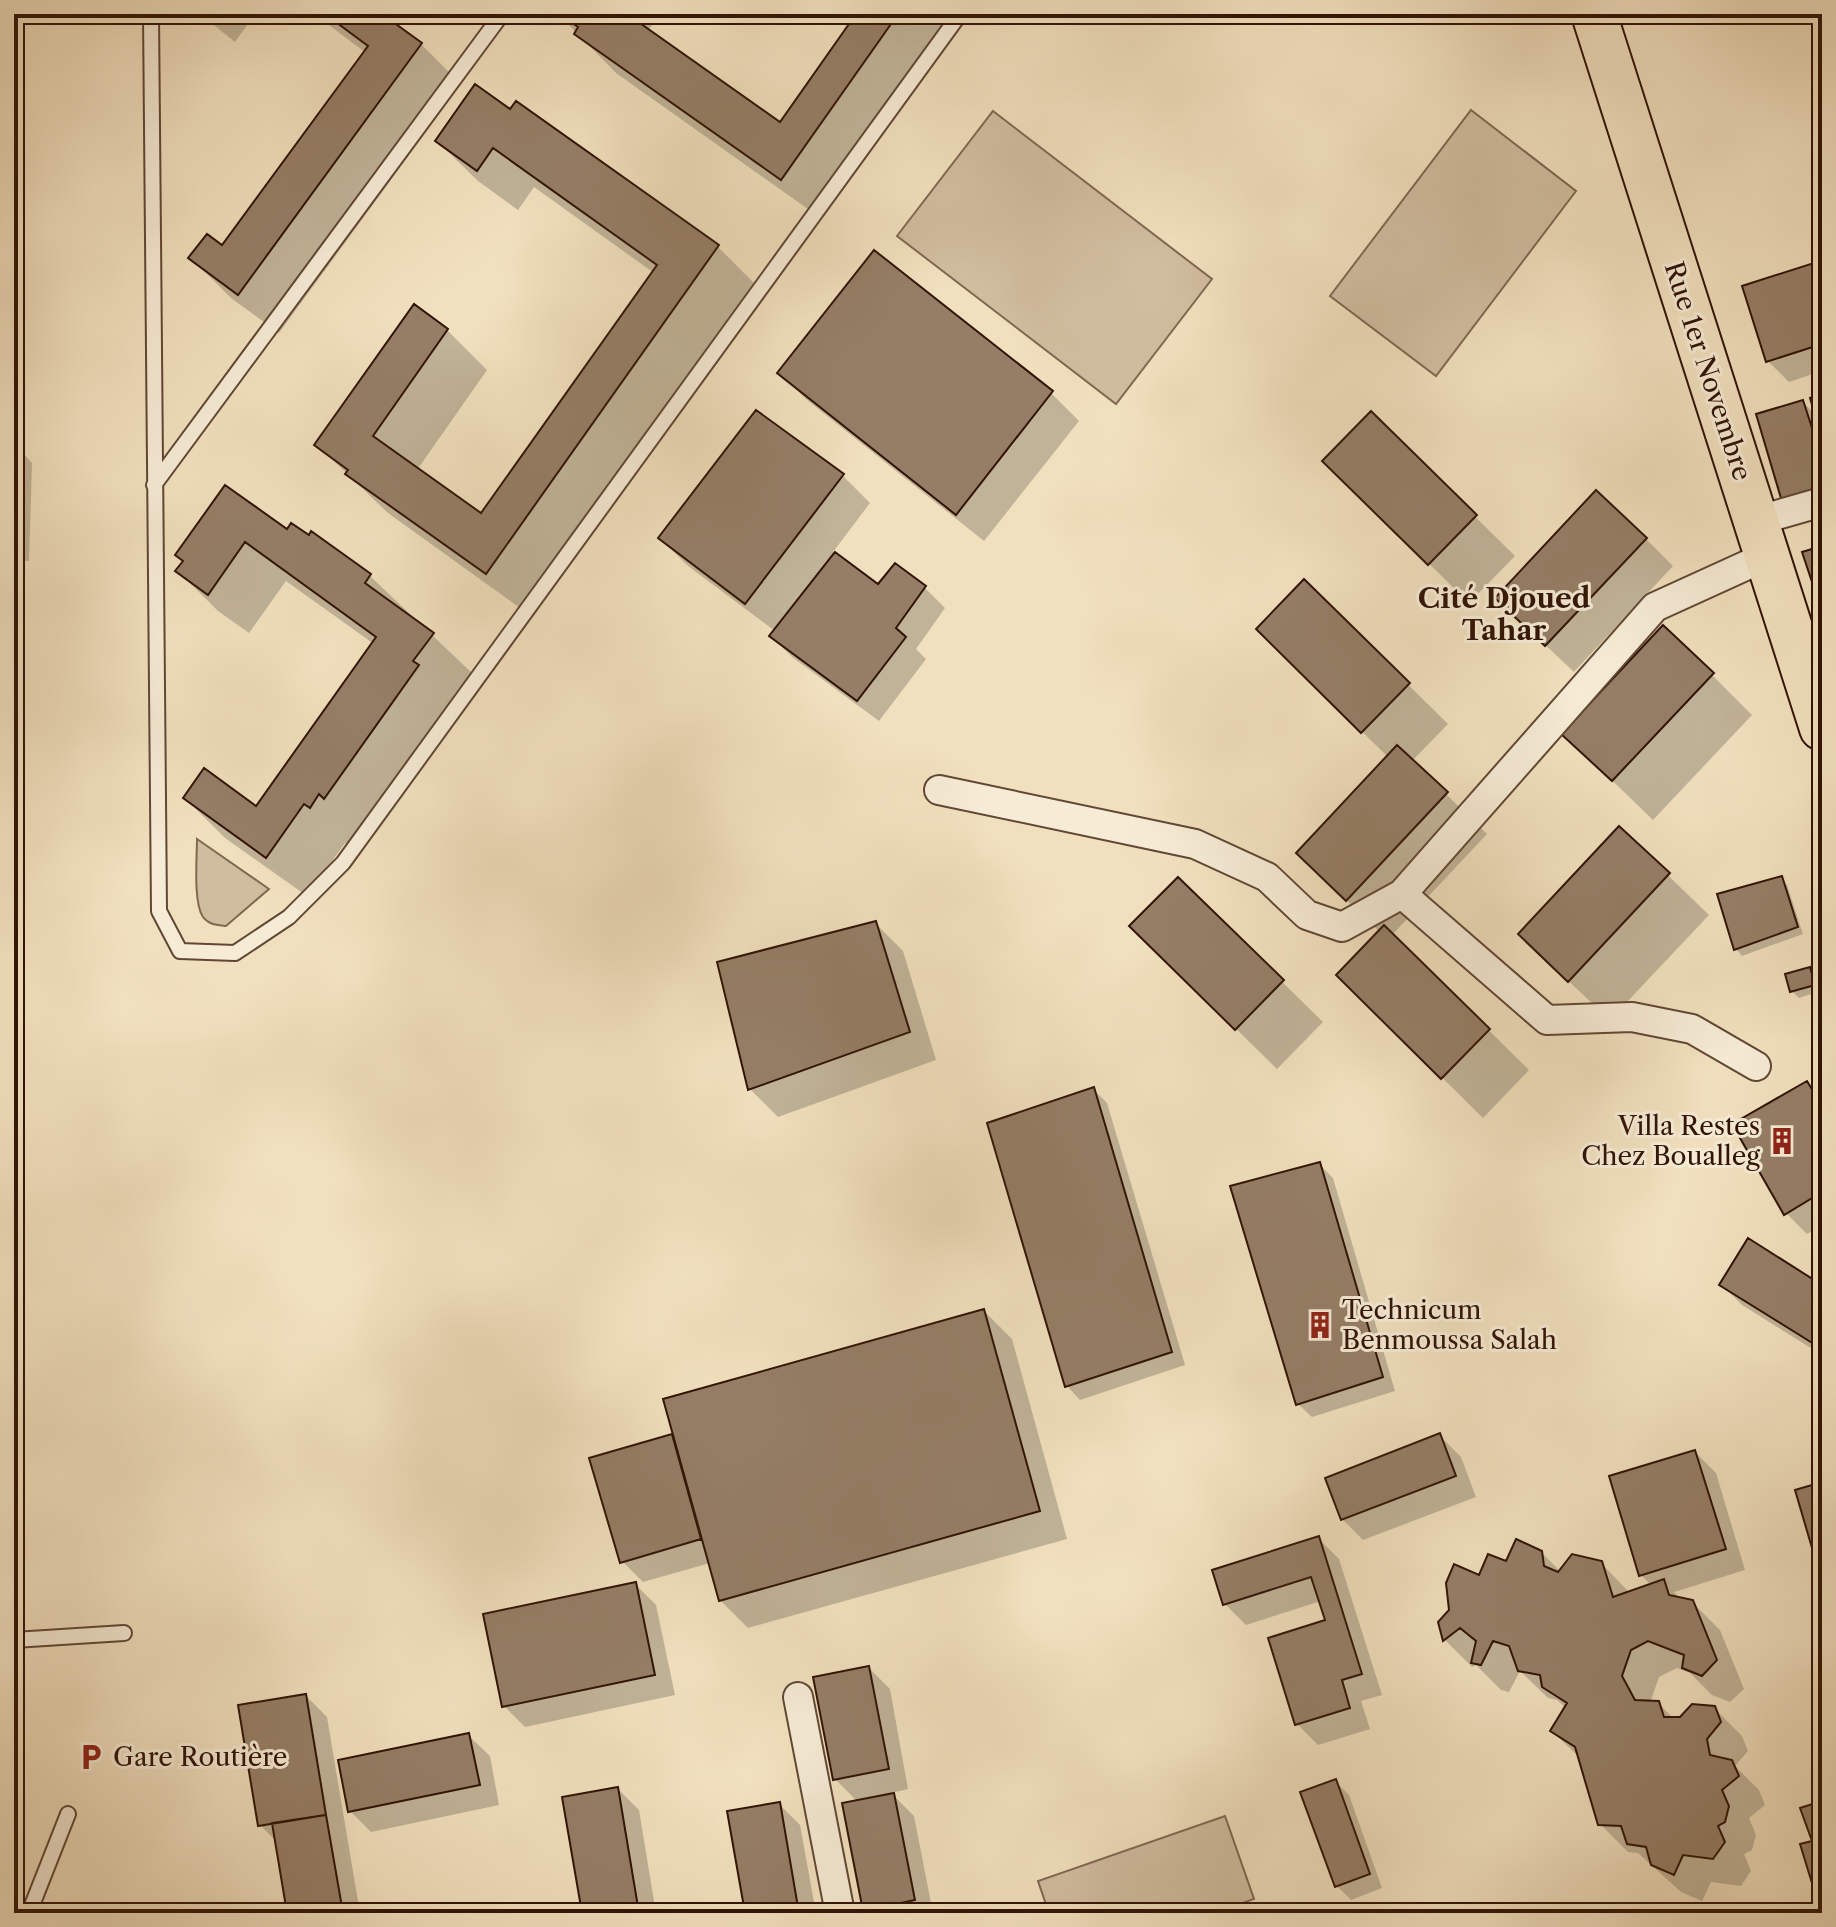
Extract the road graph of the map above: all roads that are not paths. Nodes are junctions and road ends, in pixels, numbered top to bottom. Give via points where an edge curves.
1 (151, 14) edge
2 (502, 14) edge
3 (960, 14) edge
4 (1594, 14) edge
5 (154, 485) junction
6 (1822, 502) edge
7 (1761, 538) junction
8 (1822, 728) edge
9 (939, 790) dead end
10 (1402, 894) junction
11 (1756, 1066) dead end
12 (124, 1633) dead end
13 (14, 1640) edge
14 (798, 1697) dead end
15 (68, 1814) dead end
16 (29, 1913) edge
17 (840, 1913) edge

1 - 5 lane
2 - 5 lane
3 - 5 lane via 343,863 289,917 235,953 180,951 159,911
4 - 7 main road, Rue 1er Novembre
6 - 7 street
7 - 8 main road, Rue 1er Novembre
7 - 10 street via 1655,607
9 - 10 street via 1195,844 1267,877 1307,915 1342,927
10 - 11 street via 1547,1020 1632,1017 1692,1029
12 - 13 lane
14 - 17 street
15 - 16 lane

